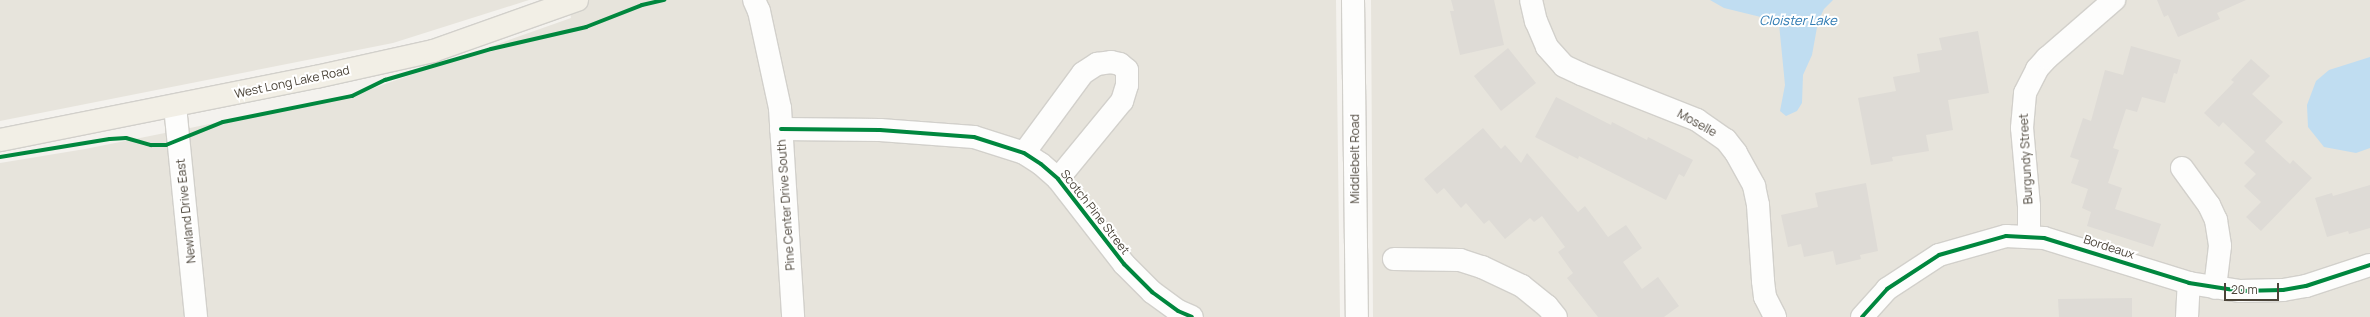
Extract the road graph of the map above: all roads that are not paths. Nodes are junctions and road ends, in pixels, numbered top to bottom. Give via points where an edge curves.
1 (576, 0) edge
2 (754, 0) edge
3 (1353, 0) edge
4 (1530, 0) edge
5 (2114, 0) edge
6 (175, 106) junction
7 (781, 129) junction
8 (0, 140) edge
9 (1024, 152) junction
10 (2182, 168) dead end
11 (1058, 179) junction
12 (2029, 236) junction
13 (1394, 259) dead end
14 (2370, 265) edge
15 (2189, 283) junction
16 (2215, 288) junction
17 (196, 317) edge
18 (793, 317) edge
19 (1192, 317) edge
20 (1357, 317) edge
21 (1556, 317) edge
22 (1774, 317) edge
23 (1862, 317) edge
24 (2187, 317) edge

1 - 6 main road, West Long Lake Road via 433,51
2 - 7 street, Pine Center Drive South via 759,11 780,108
3 - 20 street, Middlebelt Road
4 - 22 street, Moselle via 1547,47 1564,66 1697,120 1726,140 1754,186 1758,205 1763,281
5 - 12 street, Burgundy Street via 2047,58 2030,80 2024,99 2022,128
6 - 8 main road, West Long Lake Road
6 - 17 street, Newland Drive East
7 - 9 street, Scotch Pine Street via 880,130 974,137
7 - 18 street, Pine Center Drive South
9 - 11 street, Scotch Pine Street
9 - 11 street, Scotch Pine Street via 1083,73 1097,64 1120,64 1127,70 1127,85 1122,101
10 - 16 street via 2209,205 2216,220 2220,246
11 - 19 street, Scotch Pine Street via 1124,264 1152,292 1178,311
12 - 15 street, Bordeaux via 2060,242
12 - 23 street, Bordeaux via 2006,236 1939,255 1887,289
13 - 21 street via 1460,260 1482,267 1522,286 1547,306
14 - 16 street, Bordeaux via 2306,286 2283,290 2260,292
15 - 16 street, Bordeaux
15 - 24 street

